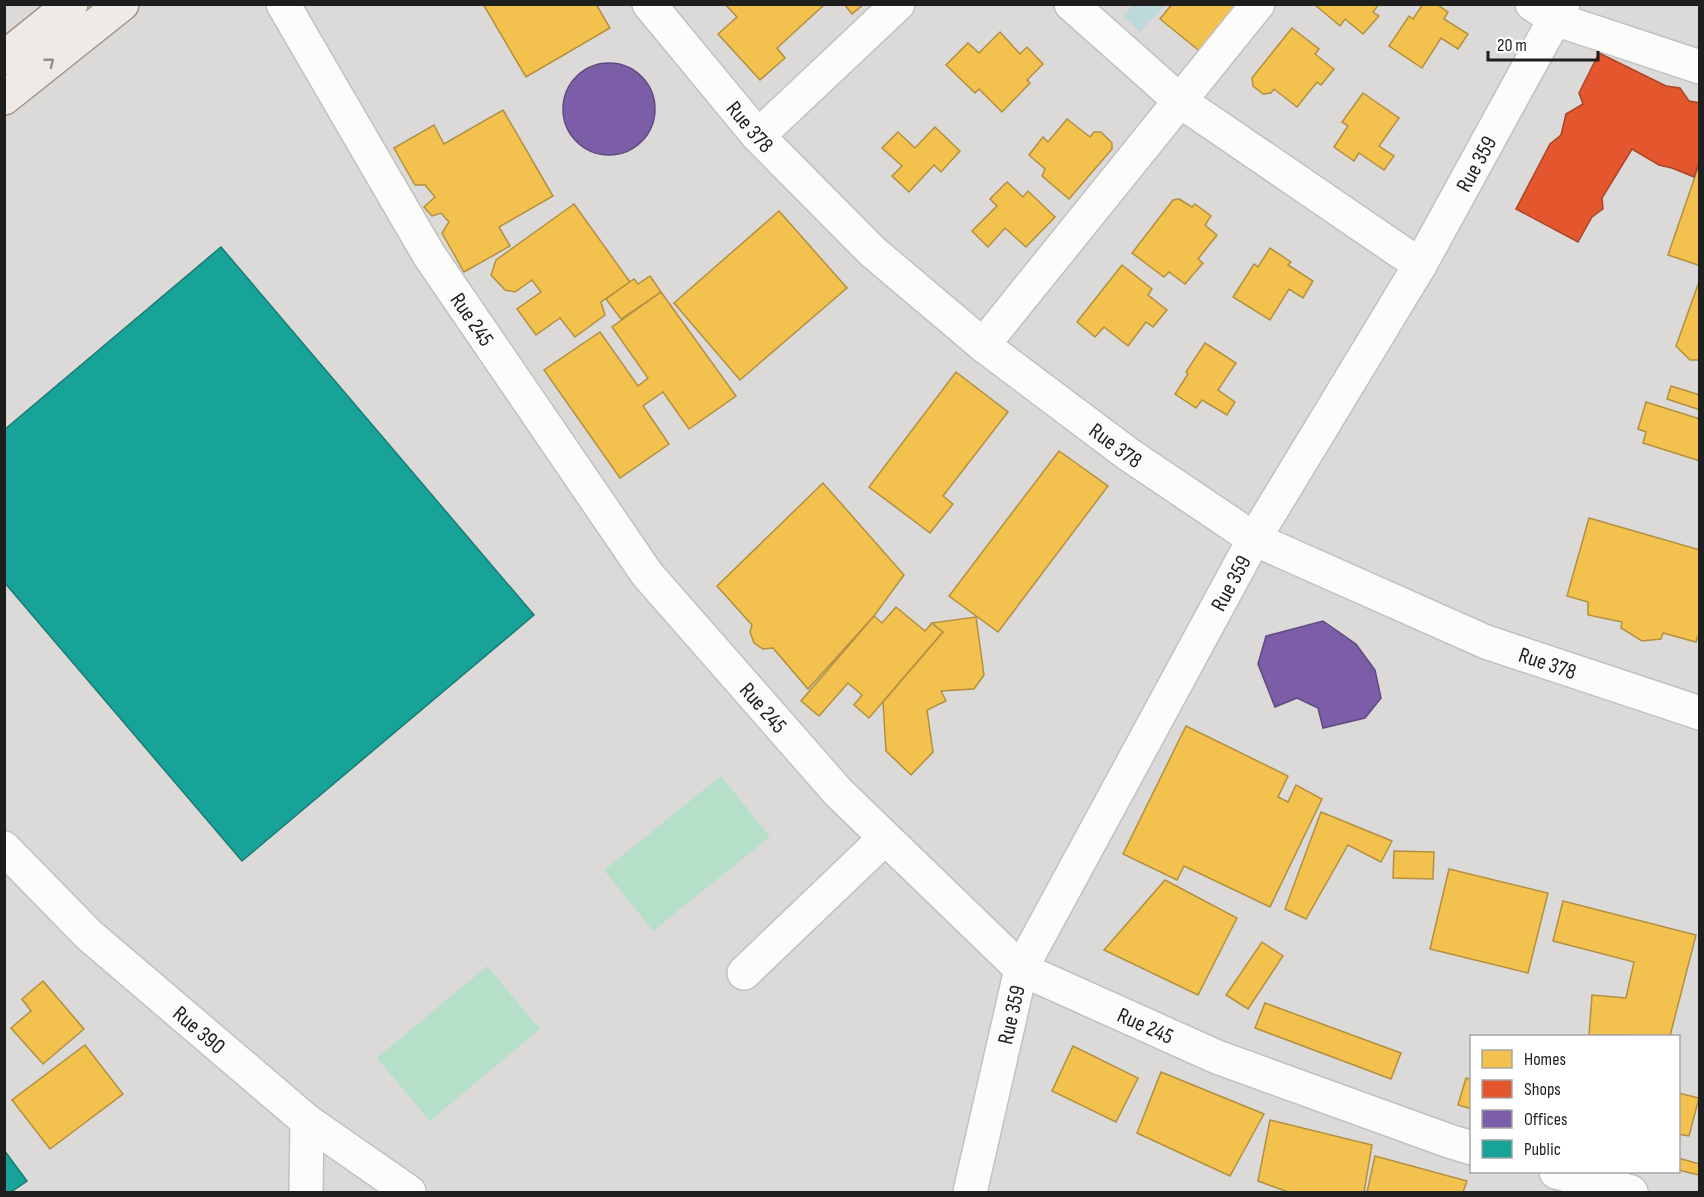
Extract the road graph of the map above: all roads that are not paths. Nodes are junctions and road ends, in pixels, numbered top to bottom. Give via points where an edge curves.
1 (71, 4) edge
2 (122, 4) edge
3 (283, 4) edge
4 (649, 4) edge
5 (898, 4) edge
6 (1071, 4) edge
7 (1258, 4) edge
8 (1550, 9) edge
9 (4, 58) edge
10 (1700, 68) edge
11 (4, 98) edge
12 (1180, 101) junction
13 (758, 136) junction
14 (1420, 265) junction
15 (983, 345) junction
16 (1254, 539) junction
17 (1700, 713) edge
18 (885, 838) junction
19 (4, 848) edge
20 (1021, 969) junction
21 (744, 973) dead end
22 (307, 1121) junction
23 (1470, 1147) edge
24 (1560, 1173) edge
25 (306, 1192) edge
26 (408, 1192) edge
27 (970, 1192) edge
28 (1631, 1192) edge

1 - 9 main road
11 -> 2 main road
3 - 18 street, Rue 245 via 429,255 647,574 838,792
4 - 13 street, Rue 378
5 - 13 street
6 - 12 street
7 - 12 street
8 - 10 street
8 - 14 street, Rue 359
12 - 14 street
12 - 15 street
13 - 15 street, Rue 378 via 873,252
14 - 16 street, Rue 359
15 - 16 street, Rue 378 via 1128,454
16 - 17 street, Rue 378 via 1485,642
16 - 20 street, Rue 359
18 - 20 street, Rue 245
18 - 21 street
19 - 22 street, Rue 390 via 89,935
20 - 23 street, Rue 245 via 1217,1057
20 - 27 street, Rue 359
22 - 25 street
22 - 26 street, Rue 390
24 - 28 street

